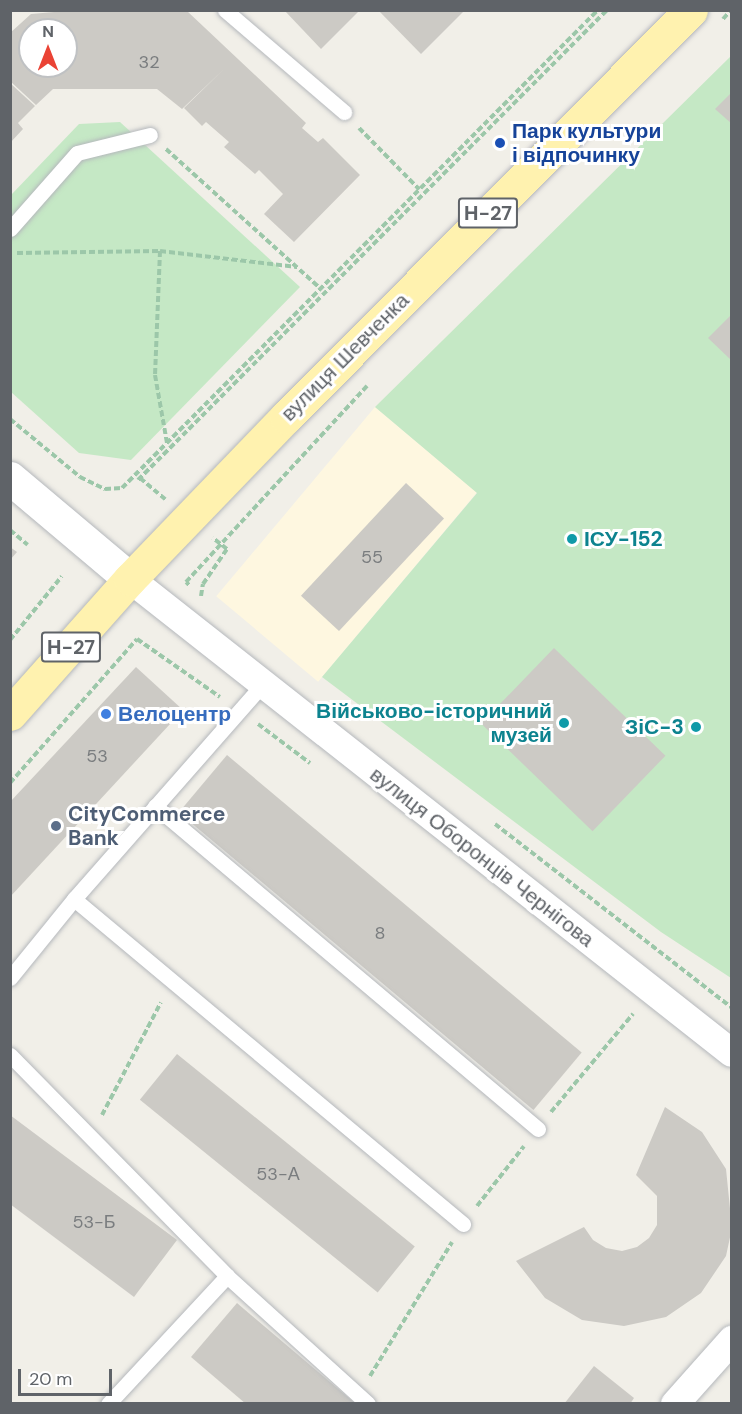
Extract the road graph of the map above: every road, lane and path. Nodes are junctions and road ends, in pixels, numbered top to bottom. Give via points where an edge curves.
1 (225, 10) edge
2 (598, 10) edge
3 (607, 10) edge
4 (691, 10) edge
5 (344, 112) joint
6 (150, 135) joint
7 (419, 189) junction
8 (10, 229) edge
9 (160, 252) junction
10 (10, 253) edge
11 (297, 267) junction
12 (320, 288) junction
13 (374, 378) dead end
14 (10, 419) edge
15 (166, 443) junction
16 (10, 477) edge
17 (189, 518) junction
18 (10, 530) edge
19 (221, 544) junction
20 (28, 545) dead end
21 (62, 576) dead end
22 (130, 579) junction
23 (186, 582) dead end
24 (201, 601) dead end
25 (10, 640) edge
26 (263, 684) junction
27 (240, 710) junction
28 (10, 714) edge
29 (10, 783) edge
30 (155, 806) junction
31 (490, 827) dead end
32 (74, 898) junction
33 (10, 978) edge
34 (172, 981) junction
35 (732, 1016) edge
36 (732, 1053) edge
37 (10, 1055) edge
38 (538, 1129) dead end
39 (91, 1137) junction
40 (463, 1224) joint
41 (227, 1276) junction
42 (732, 1340) edge
43 (363, 1399) edge
44 (108, 1404) edge
45 (675, 1404) edge

1 - 5 lane
2 - 7 path
3 - 17 path via 139,479
4 - 17 main road, вулиця Шевченка / Н-27
5 - 7 path
6 - 8 lane via 77,153
6 - 11 path
7 - 12 path
9 - 10 path
9 - 11 path
9 - 15 path via 155,375
11 - 12 path
12 - 15 path
13 - 19 path
14 - 15 path via 80,477 105,489 122,488
16 - 22 main road, вулиця Оборонців Чернігова
17 - 19 path
17 - 22 main road, вулиця Шевченка / Н-27
18 - 20 path
19 - 23 path
19 - 24 path via 227,549 203,584
21 - 25 path
22 - 26 street, вулиця Оборонців Чернігова
22 - 28 main road, вулиця Шевченка / Н-27
26 - 27 lane
26 - 36 street, вулиця Оборонців Чернігова
27 - 29 path via 137,639
27 - 30 lane
30 - 32 lane
30 - 38 lane
31 - 35 path
32 - 33 lane
32 - 34 lane
34 - 39 path
34 - 40 lane
37 - 39 lane
39 - 41 lane
40 - 43 path
41 - 43 lane
41 - 44 lane
42 - 45 street

